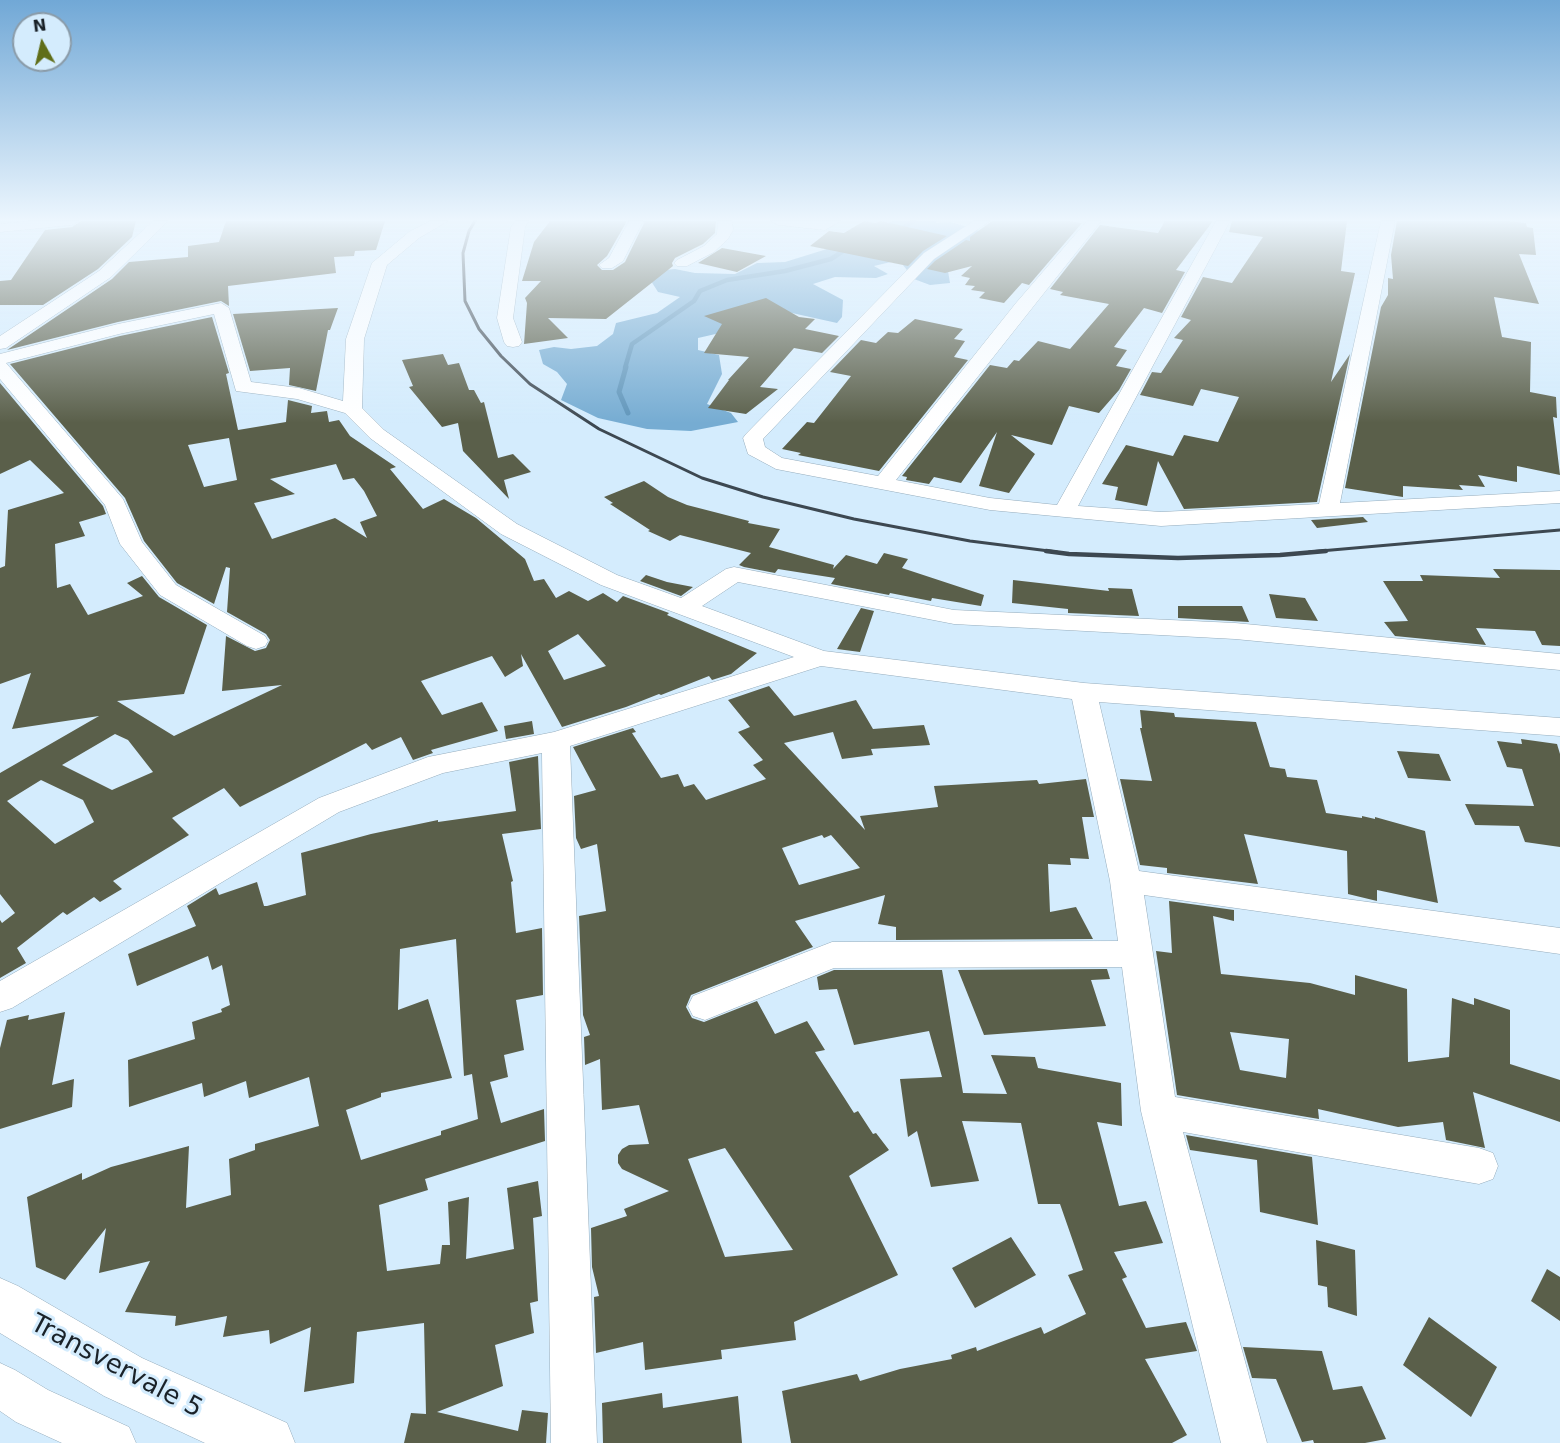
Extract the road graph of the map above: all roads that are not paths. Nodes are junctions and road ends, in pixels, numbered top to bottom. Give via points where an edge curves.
1 (83, 288) edge
2 (372, 288) edge
3 (509, 288) edge
4 (899, 288) edge
5 (1038, 288) edge
6 (1186, 288) edge
7 (1374, 288) edge
8 (513, 342) dead end
9 (0, 344) edge
10 (0, 359) edge
11 (0, 367) edge
12 (352, 409) junction
13 (883, 483) junction
14 (1560, 497) edge
15 (1328, 511) junction
16 (1064, 512) junction
17 (683, 608) junction
18 (256, 641) dead end
19 (820, 658) junction
20 (1560, 662) edge
21 (1084, 692) junction
22 (1560, 728) edge
23 (556, 741) junction
24 (1126, 880) junction
25 (1560, 941) edge
26 (1136, 954) junction
27 (0, 998) edge
28 (705, 1006) dead end
29 (1159, 1111) junction
30 (1479, 1166) dead end
31 (0, 1304) edge
32 (0, 1385) edge
33 (113, 1443) edge
34 (267, 1443) edge
35 (574, 1443) edge
36 (1244, 1443) edge

1 - 9 street
2 - 12 street via 355,339
3 - 8 street via 505,318
4 - 13 street via 753,438 754,450 776,463
5 - 13 street
6 - 16 street
7 - 15 street
10 - 12 street via 221,308 243,387 298,394
11 - 18 street via 116,504 131,543 168,590
12 - 17 street via 377,434 509,529 609,580
13 - 16 street via 990,504
14 - 15 street
15 - 16 street via 1161,519
17 - 19 street
17 - 20 street via 734,574 954,617 1235,631
19 - 21 street
19 - 23 street
21 - 22 street
21 - 24 street
23 - 27 street via 438,765 329,805
23 - 35 street
24 - 25 street
24 - 26 street
26 - 28 street via 832,955
26 - 29 street
29 - 30 street
29 - 36 street
31 - 34 main road, Transvervale 5 via 123,1377
32 - 33 street via 32,1406

